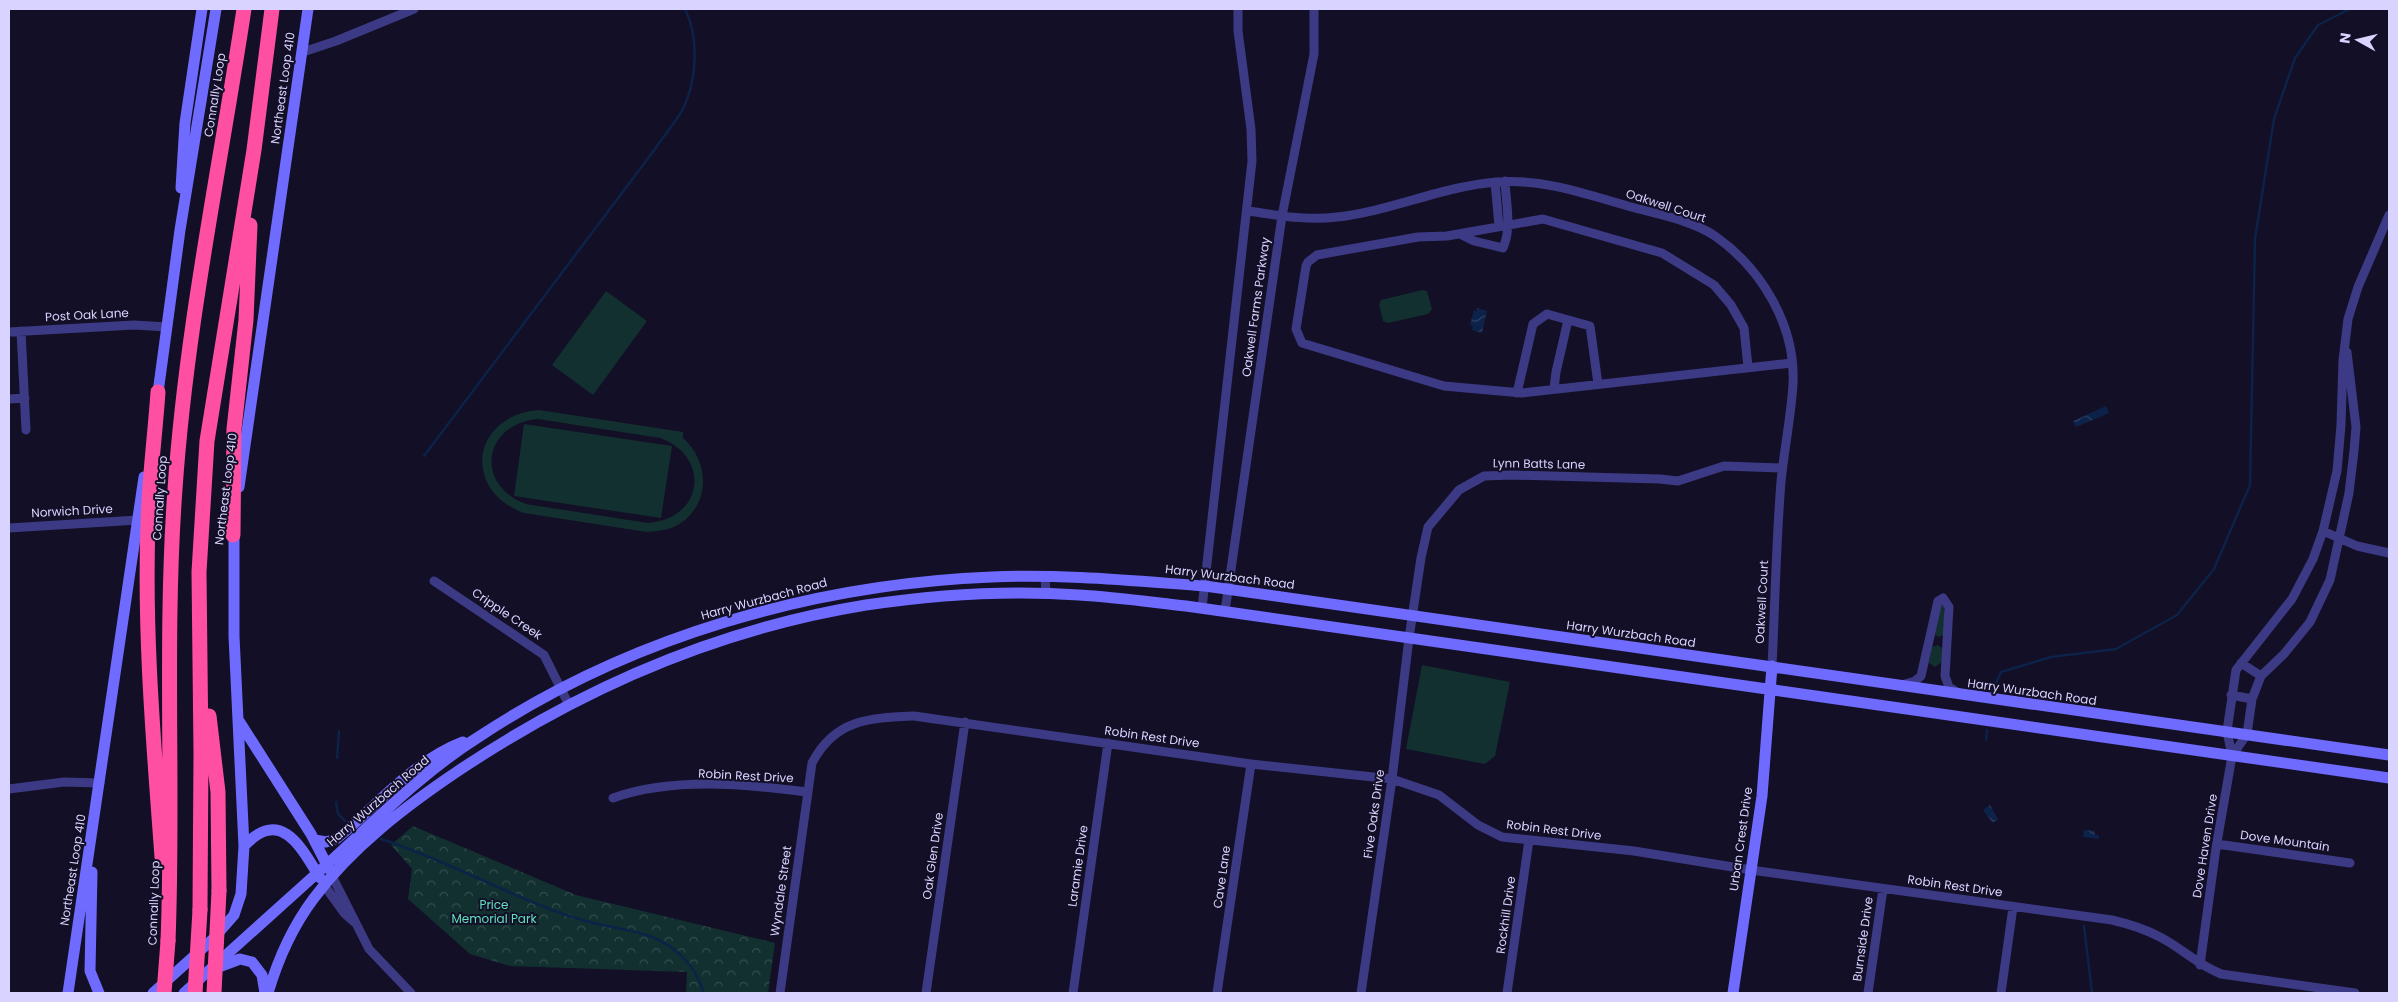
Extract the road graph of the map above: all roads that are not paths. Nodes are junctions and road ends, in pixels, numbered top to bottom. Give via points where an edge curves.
1 (202, 9) edge
2 (216, 9) edge
3 (244, 9) edge
4 (272, 9) edge
5 (308, 9) edge
6 (414, 9) edge
7 (1238, 9) edge
8 (1314, 9) edge
9 (303, 52) junction
10 (254, 150) junction
11 (1505, 181) junction
12 (1495, 182) junction
13 (1248, 211) junction
14 (2389, 215) edge
15 (1282, 216) junction
16 (1503, 225) junction
17 (180, 230) junction
18 (1460, 234) junction
19 (1568, 320) junction
20 (167, 327) junction
21 (21, 331) junction
22 (9, 332) edge
23 (2345, 340) junction
24 (1792, 363) junction
25 (1748, 367) junction
26 (1598, 384) junction
27 (1554, 389) junction
28 (158, 392) junction
29 (1517, 393) junction
30 (9, 398) edge
31 (25, 398) junction
32 (26, 430) dead end
33 (1782, 468) junction
34 (138, 520) junction
35 (9, 528) edge
36 (2323, 531) junction
37 (233, 535) junction
38 (2340, 539) junction
39 (2389, 553) edge
40 (1045, 577) junction
41 (1079, 578) junction
42 (434, 581) dead end
43 (904, 586) junction
44 (1205, 586) junction
45 (1228, 589) junction
46 (1046, 593) junction
47 (1079, 595) junction
48 (906, 601) junction
49 (1202, 608) junction
50 (1224, 611) junction
51 (1412, 615) junction
52 (721, 623) junction
53 (726, 638) junction
54 (1409, 638) junction
55 (1930, 640) junction
56 (200, 642) junction
57 (1946, 642) junction
58 (2241, 663) junction
59 (1772, 666) junction
60 (2260, 676) junction
61 (1897, 685) junction
62 (562, 688) junction
63 (1769, 688) junction
64 (2231, 695) junction
65 (1964, 696) junction
66 (2252, 699) junction
67 (569, 705) junction
68 (238, 719) junction
69 (964, 722) junction
70 (2227, 731) junction
71 (2247, 734) junction
72 (481, 735) junction
73 (1108, 743) junction
74 (2389, 755) edge
75 (2232, 756) junction
76 (1251, 764) junction
77 (2389, 778) edge
78 (1392, 779) junction
79 (100, 783) junction
80 (9, 789) edge
81 (807, 792) junction
82 (613, 798) dead end
83 (93, 826) junction
84 (315, 840) junction
85 (1529, 840) junction
86 (2217, 844) junction
87 (244, 846) junction
88 (2350, 863) dead end
89 (326, 864) junction
90 (1751, 870) junction
91 (317, 872) junction
92 (328, 880) junction
93 (1883, 888) junction
94 (2013, 907) junction
95 (168, 941) junction
96 (2200, 965) junction
97 (207, 972) junction
98 (68, 993) edge
99 (99, 993) edge
100 (153, 993) edge
101 (164, 993) edge
102 (184, 993) edge
103 (195, 993) edge
104 (214, 993) edge
105 (266, 993) edge
106 (411, 993) edge
107 (780, 993) edge
108 (926, 993) edge
109 (1073, 993) edge
110 (1217, 993) edge
111 (1361, 993) edge
112 (1507, 993) edge
113 (1733, 993) edge
114 (1868, 993) edge
115 (2001, 993) edge
116 (2349, 993) edge

1 - 17 main road via 185,124
2 - 17 main road, Northeast Loop 410
3 - 95 highway, Connally Loop via 199,292 175,489 170,585 172,822
4 - 10 highway
5 - 9 main road, Northeast Loop 410
6 - 9 street
7 - 13 street, Oakwell Farms Parkway via 1251,130
8 - 15 street, Oakwell Farms Parkway via 1314,54
9 - 37 main road, Northeast Loop 410 via 266,289
10 - 37 highway via 246,320 234,429
10 - 56 highway via 208,442 199,572
11 - 12 street, Oakwell Court
11 - 16 street
11 - 24 street, Oakwell Court via 1563,188 1666,216 1714,236 1753,270 1768,291 1784,327
12 - 15 street, Oakwell Court via 1336,217
12 - 16 street
13 - 15 street, Oakwell Court
13 - 44 street, Oakwell Farms Parkway
14 - 23 street via 2355,294
15 - 45 street, Oakwell Farms Parkway
16 - 18 street
16 - 18 street via 1506,240 1503,248 1474,242
16 - 25 street via 1543,219 1662,253 1714,285 1731,305 1744,328
17 - 20 main road, Northeast Loop 410
18 - 29 street via 1418,237 1317,255 1306,266 1296,329 1302,343 1444,386
19 - 26 street via 1590,326
19 - 27 street
19 - 29 street via 1547,314 1533,324
20 - 21 street, Post Oak Lane via 134,325
20 - 28 main road, Northeast Loop 410
21 - 22 street, Post Oak Lane
21 - 31 street
23 - 36 street via 2338,461
23 - 38 street via 2356,427
24 - 25 street
24 - 33 street, Oakwell Court via 1793,384
25 - 26 street
26 - 27 street
27 - 29 street
28 - 34 main road, Northeast Loop 410
28 - 95 highway via 148,523 148,575 154,752
30 - 31 street
31 - 32 street
33 - 51 street, Lynn Batts Lane via 1724,466 1678,481 1512,475 1476,479 1451,498 1428,527
33 - 59 street, Oakwell Court
34 - 35 street, Norwich Drive
34 - 79 main road, Northeast Loop 410
36 - 38 street
36 - 58 street via 2313,560 2292,600
37 - 68 main road, Northeast Loop 410
38 - 39 street
38 - 60 street via 2330,580 2310,622 2284,654
40 - 41 main road, Harry Wurzbach Road
40 - 43 main road, Harry Wurzbach Road via 966,578
40 - 46 street
41 - 44 main road, Harry Wurzbach Road
41 - 47 street
42 - 62 street, Cripple Creek via 544,655
43 - 48 street
43 - 52 main road, Harry Wurzbach Road via 824,596
44 - 45 main road, Harry Wurzbach Road
44 - 49 street, Oakwell Farms Parkway
45 - 50 street, Oakwell Farms Parkway
45 - 51 main road, Harry Wurzbach Road
46 - 47 main road, Harry Wurzbach Road
46 - 48 main road, Harry Wurzbach Road
47 - 49 main road, Harry Wurzbach Road
48 - 53 main road, Harry Wurzbach Road via 857,607
49 - 50 main road, Harry Wurzbach Road
50 - 54 main road, Harry Wurzbach Road
51 - 54 street, Lynn Batts Lane
51 - 59 main road, Harry Wurzbach Road
52 - 53 street
52 - 62 main road, Harry Wurzbach Road via 671,640
53 - 67 main road, Harry Wurzbach Road via 647,668
54 - 63 main road, Harry Wurzbach Road
54 - 78 street, Five Oaks Drive
55 - 57 street
55 - 57 street via 1938,601 1943,598 1949,607
55 - 61 street via 1921,676 1915,681
56 - 103 highway, bridge via 200,910
56 - 104 highway, bridge via 218,792 219,891
57 - 65 street via 1944,676 1949,687
58 - 60 street
58 - 64 street via 2236,670
59 - 61 main road, Harry Wurzbach Road
59 - 63 main road, Urban Crest Drive
60 - 66 street
61 - 65 main road, Harry Wurzbach Road
62 - 67 street, Cripple Creek
62 - 72 main road, Harry Wurzbach Road
63 - 75 main road, Harry Wurzbach Road
63 - 90 main road, Urban Crest Drive via 1762,796
64 - 66 street
64 - 70 street
65 - 70 main road, Harry Wurzbach Road
66 - 71 street
67 - 92 main road, Harry Wurzbach Road via 483,755 415,801
68 - 84 main road, Northeast Loop 410
68 - 87 main road
69 - 73 street, Robin Rest Drive
69 - 81 street, Robin Rest Drive via 914,716 871,718 850,725 831,736 817,754 812,763
69 - 108 street, Oak Glen Drive
70 - 71 main road, Harry Wurzbach Road
70 - 75 street, Dove Haven Drive
71 - 74 main road, Harry Wurzbach Road
71 - 75 street
72 - 84 main road via 448,748 425,762 336,839 326,842
72 - 89 main road, Harry Wurzbach Road via 416,782
73 - 76 street, Robin Rest Drive
73 - 109 street, Laramie Drive
75 - 77 main road, Harry Wurzbach Road
75 - 86 street, Dove Haven Drive
76 - 78 street, Robin Rest Drive
76 - 110 street, Cave Lane
78 - 85 street, Robin Rest Drive via 1439,795 1489,832
78 - 111 street, Five Oaks Drive
79 - 80 street via 64,782
79 - 83 main road, Northeast Loop 410
81 - 82 street, Robin Rest Drive via 709,785 657,789
81 - 107 street, Wyndale Street
83 - 98 main road, Northeast Loop 410
83 - 99 main road via 90,971
84 - 89 main road, Northeast Loop 410
85 - 90 street, Robin Rest Drive via 1634,851
85 - 112 street, Rockhill Drive
86 - 88 street, Dove Mountain
86 - 96 street, Dove Haven Drive
87 - 91 main road via 260,832 285,832 294,839
87 - 100 main road via 241,894 234,916
89 - 91 main road, Harry Wurzbach Road
89 - 92 main road, Northeast Loop 410
90 - 93 street, Robin Rest Drive
90 - 113 main road, Urban Crest Drive
91 - 92 main road
91 - 97 main road, Harry Wurzbach Road
92 - 105 main road via 288,941
92 - 106 street via 345,914 354,922 369,949
93 - 94 street, Robin Rest Drive
93 - 114 street, Burnside Drive
94 - 96 street, Robin Rest Drive via 2129,924 2160,937
94 - 115 street
95 - 101 highway, Connally Loop, bridge
96 - 116 street, Robin Rest Drive via 2221,974
97 - 102 main road, Harry Wurzbach Road
97 - 105 main road via 234,960 252,962 262,975

